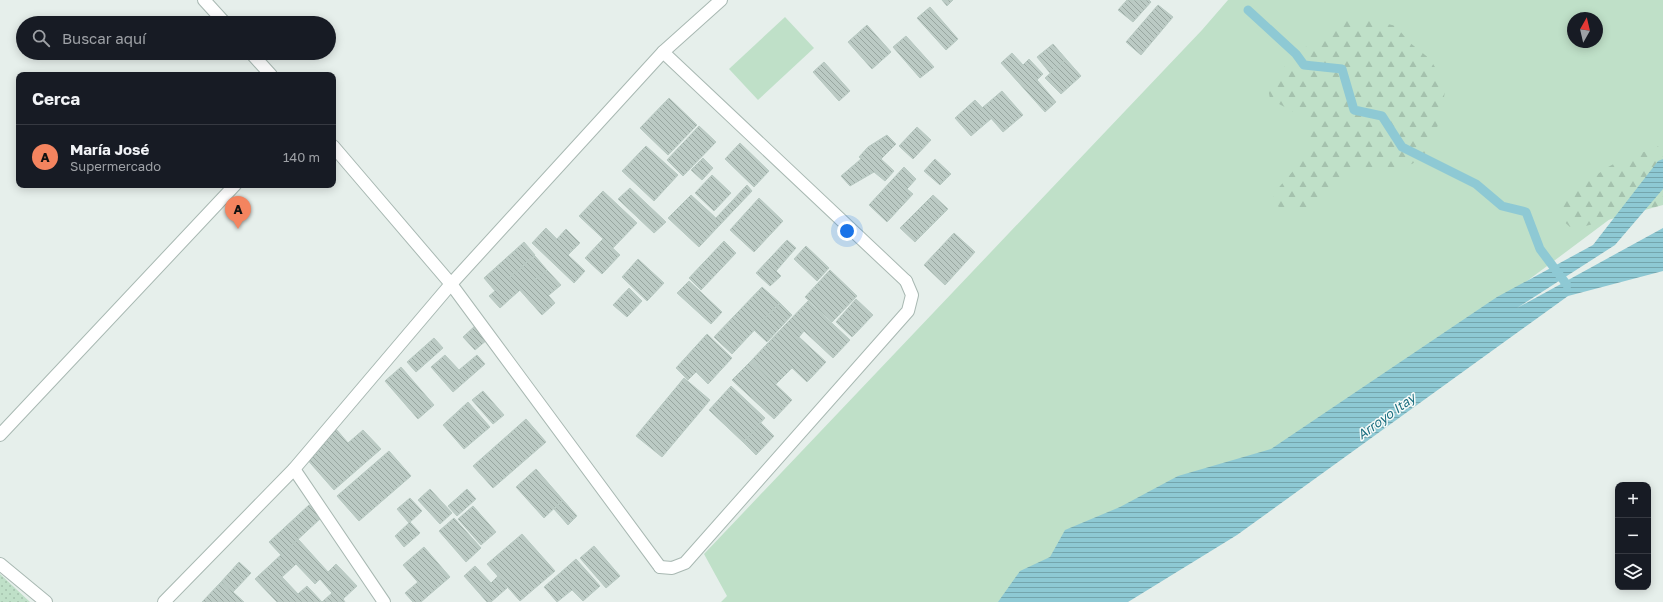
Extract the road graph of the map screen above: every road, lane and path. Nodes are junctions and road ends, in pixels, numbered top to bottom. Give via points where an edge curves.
1 (204, 0) edge
2 (721, 0) edge
3 (219, 16) edge
4 (663, 52) junction
5 (257, 60) edge
6 (268, 72) edge
7 (336, 150) edge
8 (232, 188) edge
9 (451, 284) junction
10 (0, 435) edge
11 (294, 469) junction
12 (0, 564) edge
13 (46, 602) edge
14 (164, 602) edge
15 (384, 602) edge

1 - 3 street
2 - 4 street
4 - 9 street
4 - 9 street via 906,281 912,295 908,311 685,563 672,568 660,567
5 - 6 street
7 - 9 street
8 - 10 street
9 - 11 street
11 - 14 street
11 - 15 street
12 - 13 street

